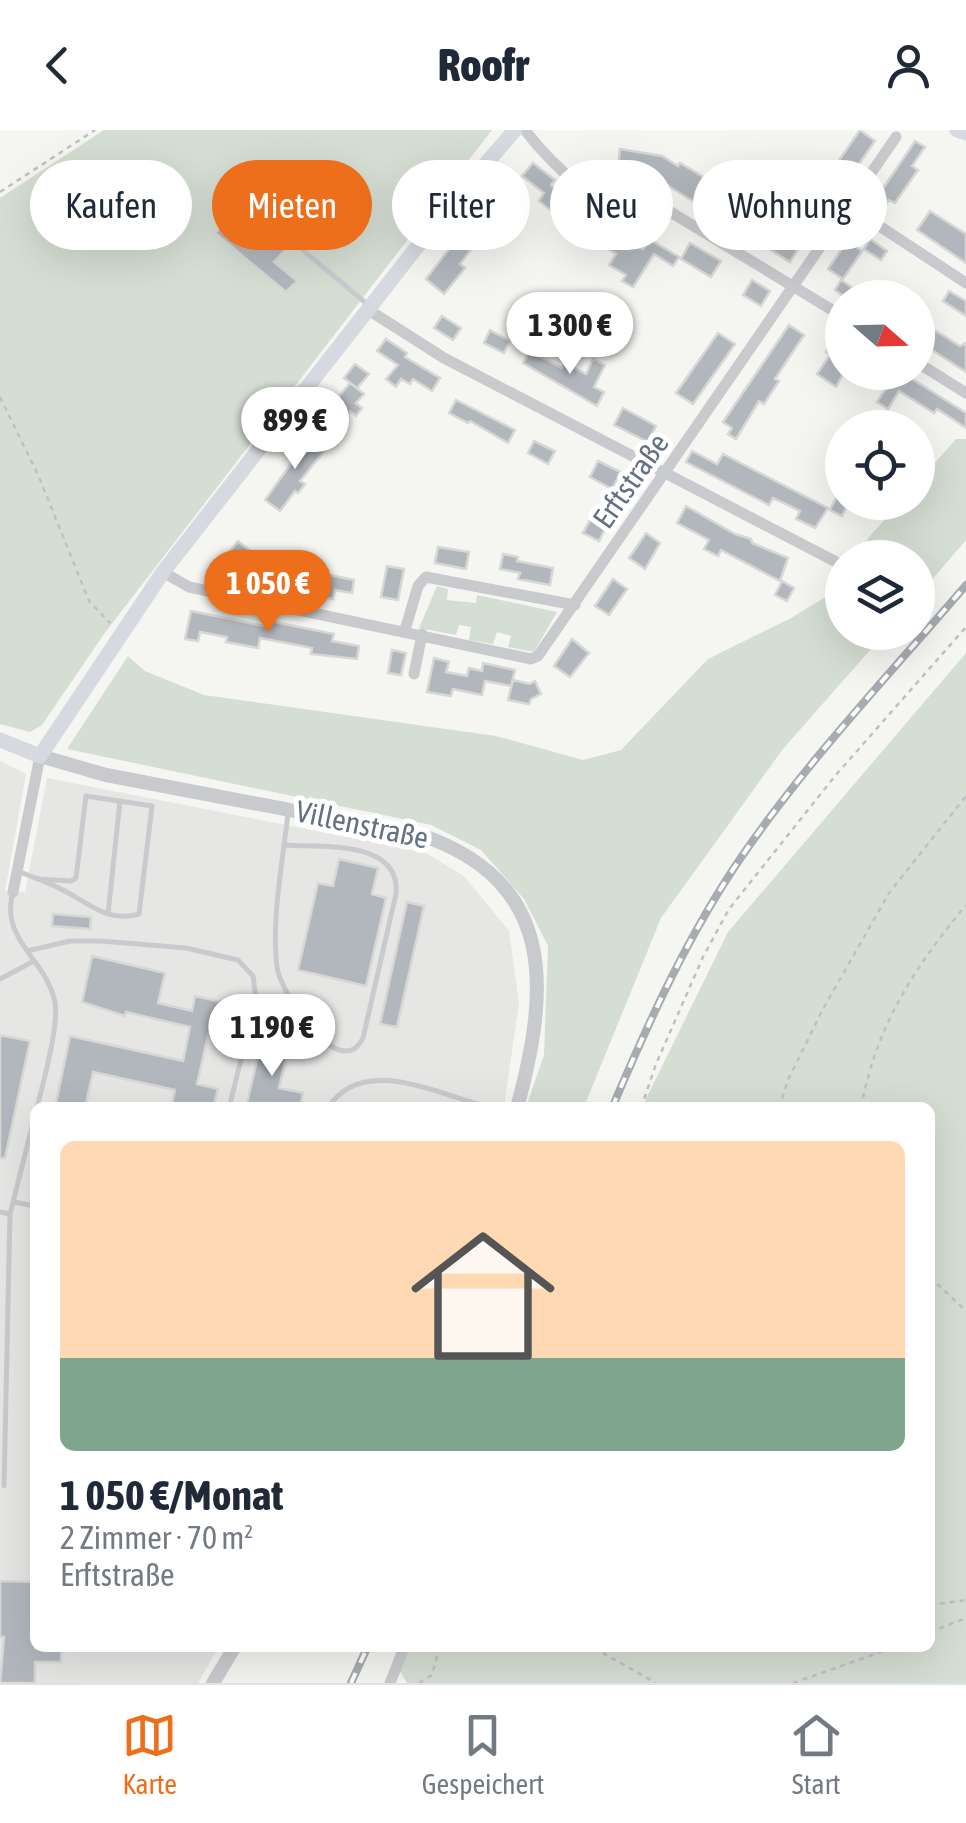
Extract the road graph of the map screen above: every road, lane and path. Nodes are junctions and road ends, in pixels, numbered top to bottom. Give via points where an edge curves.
1 (95, 130) edge
2 (514, 130) edge
3 (525, 130) edge
4 (958, 130) edge
5 (966, 133) edge
6 (896, 137) dead end
7 (552, 160) edge
8 (880, 160) edge
9 (0, 192) edge
10 (673, 211) edge
11 (887, 231) edge
12 (302, 250) edge
13 (819, 250) edge
14 (966, 283) edge
15 (794, 286) junction
16 (825, 305) edge
17 (368, 307) junction
18 (935, 373) edge
19 (966, 392) edge
20 (0, 397) edge
21 (666, 474) junction
22 (825, 556) edge
23 (163, 572) junction
24 (575, 605) junction
25 (966, 628) edge
26 (404, 630) junction
27 (124, 631) junction
28 (422, 634) junction
29 (414, 674) dead end
30 (0, 740) edge
31 (40, 756) junction
32 (966, 796) edge
33 (120, 801) junction
34 (288, 810) junction
35 (284, 844) junction
36 (17, 871) junction
37 (39, 880) junction
38 (12, 892) joint
39 (966, 904) edge
40 (108, 914) junction
41 (27, 951) junction
42 (34, 960) junction
43 (0, 979) edge
44 (38, 1102) edge
45 (230, 1102) edge
46 (333, 1102) edge
47 (468, 1102) edge
48 (519, 1102) edge
49 (643, 1102) edge
50 (781, 1102) edge
51 (862, 1102) edge
52 (30, 1136) edge
53 (14, 1202) junction
54 (30, 1205) edge
55 (0, 1212) edge
56 (10, 1214) junction
57 (935, 1283) edge
58 (966, 1311) edge
59 (4, 1486) dead end
60 (966, 1600) edge
61 (935, 1605) edge
62 (966, 1618) edge
63 (935, 1630) edge
64 (232, 1652) edge
65 (402, 1652) edge
66 (437, 1652) edge
67 (601, 1652) edge
68 (881, 1652) edge
69 (432, 1675) junction
70 (213, 1683) edge
71 (390, 1683) edge
72 (418, 1683) edge
73 (435, 1683) edge
74 (656, 1683) edge
75 (794, 1683) edge

1 - 9 path
2 - 17 main road
3 - 7 street
4 - 5 main road
6 - 8 street, Erftstraße
10 - 15 street
11 - 14 street
12 - 17 lane
13 - 15 street, Erftstraße
15 - 16 street
15 - 21 street, Erftstraße
17 - 21 street via 444,358
17 - 23 main road
18 - 19 street
20 - 27 path via 89,601
21 - 22 street
21 - 24 street, Erftstraße
23 - 26 street, Erftstraße via 189,586
23 - 27 main road
24 - 26 street via 426,577
24 - 28 street, Erftstraße via 531,659
25 - 49 path via 728,909
26 - 28 street, Erftstraße
27 - 31 main road
28 - 29 street
30 - 31 main road, Villenstraße
31 - 34 street, Villenstraße
31 - 36 street
32 - 50 path via 888,893
33 - 37 lane via 86,796 76,878
33 - 40 lane
33 - 40 lane via 152,806 143,892 138,914
34 - 35 lane
34 - 48 street, Villenstraße via 457,847 516,904 539,976 537,1026
35 - 35 lane via 279,980 332,1049 352,1051 363,1038 396,894 392,866 365,852
36 - 37 lane
36 - 38 street
37 - 40 lane
38 - 41 lane via 6,912
39 - 51 path via 896,1001 869,1064
41 - 42 lane
41 - 45 lane via 100,942 186,948 238,960 253,976 256,999
42 - 43 lane
42 - 44 lane via 55,1000
46 - 47 lane via 375,1079
52 - 53 lane
53 - 54 lane
53 - 56 lane
55 - 56 lane
56 - 59 lane
57 - 58 path
60 - 61 path
62 - 63 path
64 - 70 street
65 - 71 street
66 - 69 path
67 - 74 path
68 - 75 path
69 - 72 path
69 - 73 path

